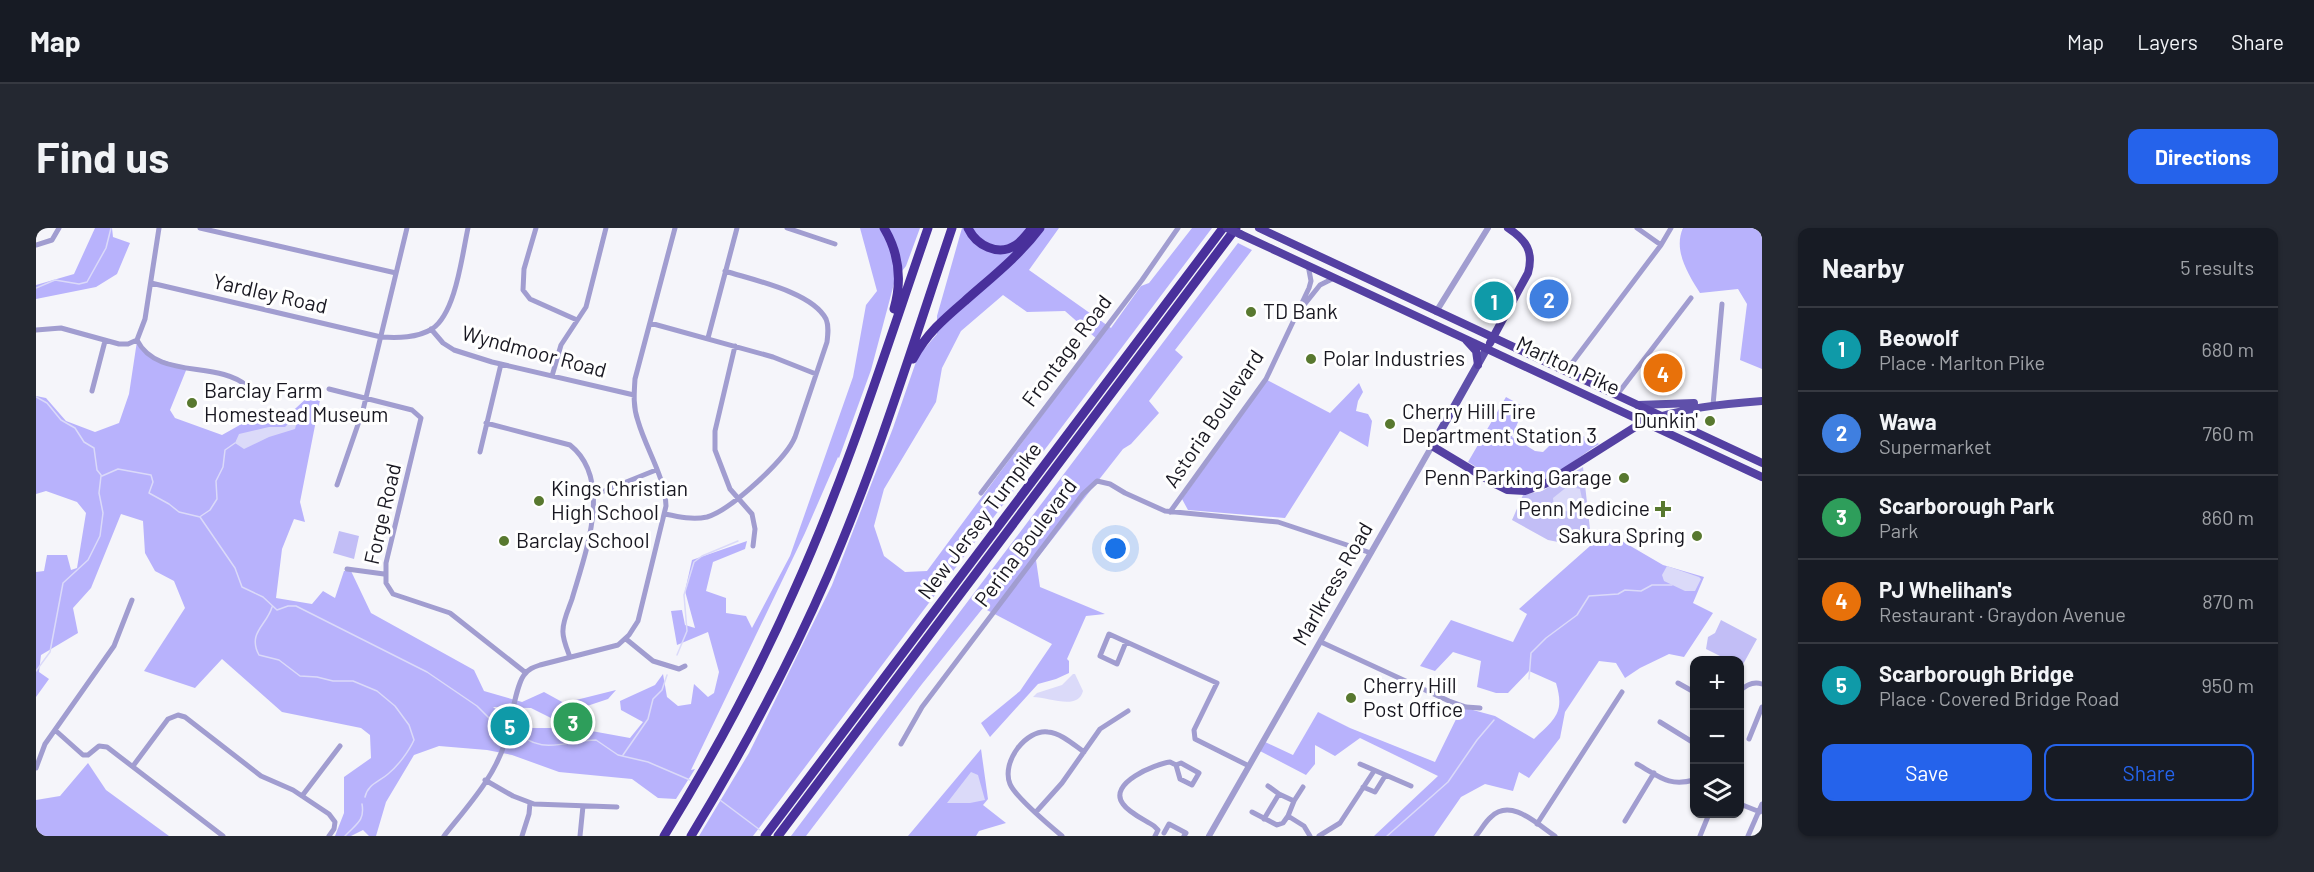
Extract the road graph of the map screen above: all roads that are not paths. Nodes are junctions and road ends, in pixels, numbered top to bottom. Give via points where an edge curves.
1 (59, 228) edge
2 (159, 228) edge
3 (200, 228) edge
4 (407, 228) edge
5 (468, 228) edge
6 (536, 228) edge
7 (606, 228) edge
8 (675, 228) edge
9 (737, 228) edge
10 (787, 228) edge
11 (884, 228) edge
12 (928, 228) edge
13 (952, 228) edge
14 (968, 228) edge
15 (1032, 228) edge
16 (1040, 228) edge
17 (1178, 228) edge
18 (1225, 228) edge
19 (1259, 228) edge
20 (1488, 228) edge
21 (1508, 228) edge
22 (1637, 228) edge
23 (1671, 228) edge
24 (1238, 231) edge
25 (835, 244) dead end
26 (36, 245) edge
27 (1661, 245) junction
28 (1308, 265) junction
29 (725, 271) junction
30 (396, 273) junction
31 (1334, 278) junction
32 (151, 283) junction
33 (1691, 298) dead end
34 (1722, 304) dead end
35 (1300, 311) junction
36 (1436, 312) junction
37 (577, 320) junction
38 (650, 323) junction
39 (431, 329) junction
40 (36, 330) edge
41 (1461, 336) junction
42 (381, 337) junction
43 (708, 338) junction
44 (1492, 339) junction
45 (137, 340) junction
46 (105, 341) junction
47 (735, 346) junction
48 (1487, 348) junction
49 (501, 364) junction
50 (1478, 364) junction
51 (1565, 373) junction
52 (816, 374) junction
53 (552, 376) junction
54 (876, 378) junction
55 (899, 385) junction
56 (247, 386) dead end
57 (329, 389) dead end
58 (92, 391) dead end
59 (634, 396) junction
60 (1616, 396) junction
61 (366, 398) junction
62 (1762, 401) edge
63 (1635, 405) junction
64 (1713, 405) junction
65 (1659, 416) junction
66 (1643, 422) junction
67 (486, 423) junction
68 (1432, 446) junction
69 (480, 452) dead end
70 (1762, 464) edge
71 (657, 470) junction
72 (1762, 477) edge
73 (337, 485) dead end
74 (981, 493) dead end
75 (594, 495) junction
76 (737, 500) junction
77 (1170, 512) junction
78 (665, 514) junction
79 (753, 546) dead end
80 (1371, 553) junction
81 (347, 569) dead end
82 (384, 574) junction
83 (132, 600) dead end
84 (626, 639) junction
85 (1126, 642) junction
86 (1321, 642) junction
87 (570, 657) junction
88 (685, 666) dead end
89 (526, 673) junction
90 (1678, 683) dead end
91 (1762, 684) edge
92 (1744, 688) edge
93 (1690, 689) edge
94 (1622, 692) dead end
95 (1762, 707) edge
96 (1480, 708) dead end
97 (1128, 711) dead end
98 (1660, 722) dead end
99 (55, 730) junction
100 (1690, 740) edge
101 (1749, 740) dead end
102 (901, 744) dead end
103 (340, 746) dead end
104 (1084, 752) junction
105 (1360, 764) dead end
106 (1637, 764) dead end
107 (1176, 765) junction
108 (133, 766) junction
109 (1249, 766) junction
110 (36, 768) edge
111 (1374, 771) junction
112 (1654, 773) junction
113 (1384, 776) junction
114 (485, 780) junction
115 (1690, 781) edge
116 (1268, 786) dead end
117 (1411, 786) dead end
118 (1303, 787) dead end
119 (1363, 787) junction
120 (1280, 794) junction
121 (302, 796) junction
122 (1294, 801) junction
123 (530, 803) junction
124 (1762, 804) edge
125 (583, 806) junction
126 (1744, 806) edge
127 (617, 807) dead end
128 (1036, 812) junction
129 (1252, 812) dead end
130 (1760, 812) edge
131 (1288, 816) junction
132 (1707, 818) edge
133 (1264, 819) junction
134 (1625, 821) dead end
135 (1537, 824) junction
136 (1161, 834) edge
137 (223, 836) edge
138 (329, 836) edge
139 (444, 836) edge
140 (522, 836) edge
141 (580, 836) edge
142 (664, 836) edge
143 (691, 836) edge
144 (765, 836) edge
145 (778, 836) edge
146 (1062, 836) edge
147 (1184, 836) edge
148 (1209, 836) edge
149 (1310, 836) edge
150 (1319, 836) edge
151 (1476, 836) edge
152 (1556, 836) edge
153 (1701, 836) edge
154 (1748, 836) edge

1 - 26 street via 52,240
2 - 32 street
3 - 30 street
4 - 30 street
5 - 39 street via 449,304 440,323
6 - 37 street via 524,269 523,290 530,299
7 - 37 street via 586,307
8 - 38 street
9 - 29 street
10 - 25 street
11 - 54 highway via 896,258 899,282
12 - 54 highway
13 - 55 highway
14 - 15 highway via 982,245 1007,250
16 - 55 highway via 1020,252 931,331
17 - 74 street, Frontage Road
18 - 24 highway, Marlton Pike, bridge
18 - 144 highway, New Jersey Turnpike
19 - 36 highway, Marlton Pike
20 - 36 street
21 - 44 highway via 1526,243 1530,265
22 - 27 street
23 - 27 street
24 - 28 highway, Marlton Pike
24 - 145 highway, New Jersey Turnpike
27 - 51 street
28 - 31 highway, Marlton Pike
28 - 35 street, Astoria Boulevard via 1311,280
29 - 43 street
29 - 52 street via 784,290 815,306 826,320 828,334
30 - 42 street
31 - 35 street, Astoria Boulevard via 1320,285
31 - 41 highway, Marlton Pike
32 - 42 street, Yardley Road
32 - 45 street
33 - 60 street
34 - 64 street
35 - 77 street, Astoria Boulevard via 1266,379
36 - 44 highway, Marlton Pike
37 - 53 street via 561,345
38 - 43 street
38 - 59 street
39 - 42 street, Yardley Road via 400,338
39 - 49 street, Wyndmoor Road via 454,350
40 - 46 street via 61,328
41 - 48 highway, Marlton Pike
41 - 50 highway via 1476,351
42 - 61 street
43 - 47 street
44 - 48 highway
44 - 51 highway, Marlton Pike
45 - 46 street via 128,344
45 - 56 street via 147,354 163,362 234,377
46 - 58 street
47 - 52 street
47 - 76 street via 714,440
48 - 50 main road, Marlkress Road
48 - 66 highway, Marlton Pike
49 - 53 street, Wyndmoor Road
49 - 67 street
50 - 68 main road, Marlkress Road
51 - 60 highway, Marlton Pike
52 - 76 street via 790,448
53 - 59 street, Wyndmoor Road
54 - 142 highway via 795,590 725,730
55 - 143 highway via 855,508 807,621 764,708
57 - 61 street, Forge Road
59 - 71 street via 638,421
60 - 63 highway, Marlton Pike
61 - 73 street
61 - 82 street, Forge Road via 412,410 420,418
62 - 64 main road
63 - 64 main road
63 - 65 highway, Marlton Pike
64 - 65 main road
65 - 66 main road
65 - 70 highway, Marlton Pike
66 - 68 highway via 1545,484 1525,491 1507,490
66 - 72 highway, Marlton Pike
67 - 69 street
67 - 75 street via 578,450 591,475
68 - 80 street, Marlkress Road
71 - 75 street
71 - 78 street via 666,499
75 - 87 street via 591,527 563,631
76 - 78 street via 709,516 695,519
76 - 79 street via 752,514
77 - 80 street, Perina Boulevard via 1278,522
77 - 102 street, Perina Boulevard via 1110,484 1092,483 921,707
78 - 84 street via 638,621
80 - 86 street, Marlkress Road
81 - 82 street
82 - 89 street, Forge Road via 393,594 450,614
83 - 99 street via 114,646
84 - 87 street via 608,649
84 - 88 street via 653,661 679,669
85 - 85 street via 1109,634 1100,656 1117,664
85 - 109 street via 1217,683 1194,730 1196,739
86 - 96 street via 1449,701
86 - 109 street, Marlkress Road
87 - 89 street via 540,664
89 - 114 street via 500,755
90 - 93 street
91 - 92 street
94 - 135 street
95 - 101 street
97 - 104 street via 1100,729
98 - 100 street
99 - 108 street via 80,754 107,747
99 - 110 street
103 - 121 street
104 - 128 street
104 - 128 street via 1047,731 1032,734 1024,742 1011,761 1009,780 1015,792
105 - 111 street
106 - 112 street
107 - 107 street via 1180,779 1192,785 1199,773
107 - 136 street via 1170,762 1131,777 1120,796 1123,804
108 - 121 street via 174,714 261,776
108 - 137 street
109 - 148 street, Marlkress Road
111 - 113 street
111 - 119 street
112 - 115 street via 1674,783
112 - 134 street
113 - 117 street
113 - 119 street via 1375,792
114 - 123 street
114 - 139 street
116 - 120 street
118 - 122 street
119 - 150 street via 1340,823
120 - 122 street
120 - 133 street
121 - 138 street via 333,819 334,829
122 - 131 street
123 - 125 street
123 - 140 street
124 - 130 street
125 - 127 street
125 - 141 street
126 - 130 street
128 - 146 street
129 - 133 street
130 - 154 street
131 - 133 street via 1277,825
131 - 149 street via 1304,826
132 - 153 street
135 - 151 street via 1517,811 1503,810 1491,817
135 - 152 street
136 - 147 street via 1170,824 1186,833

